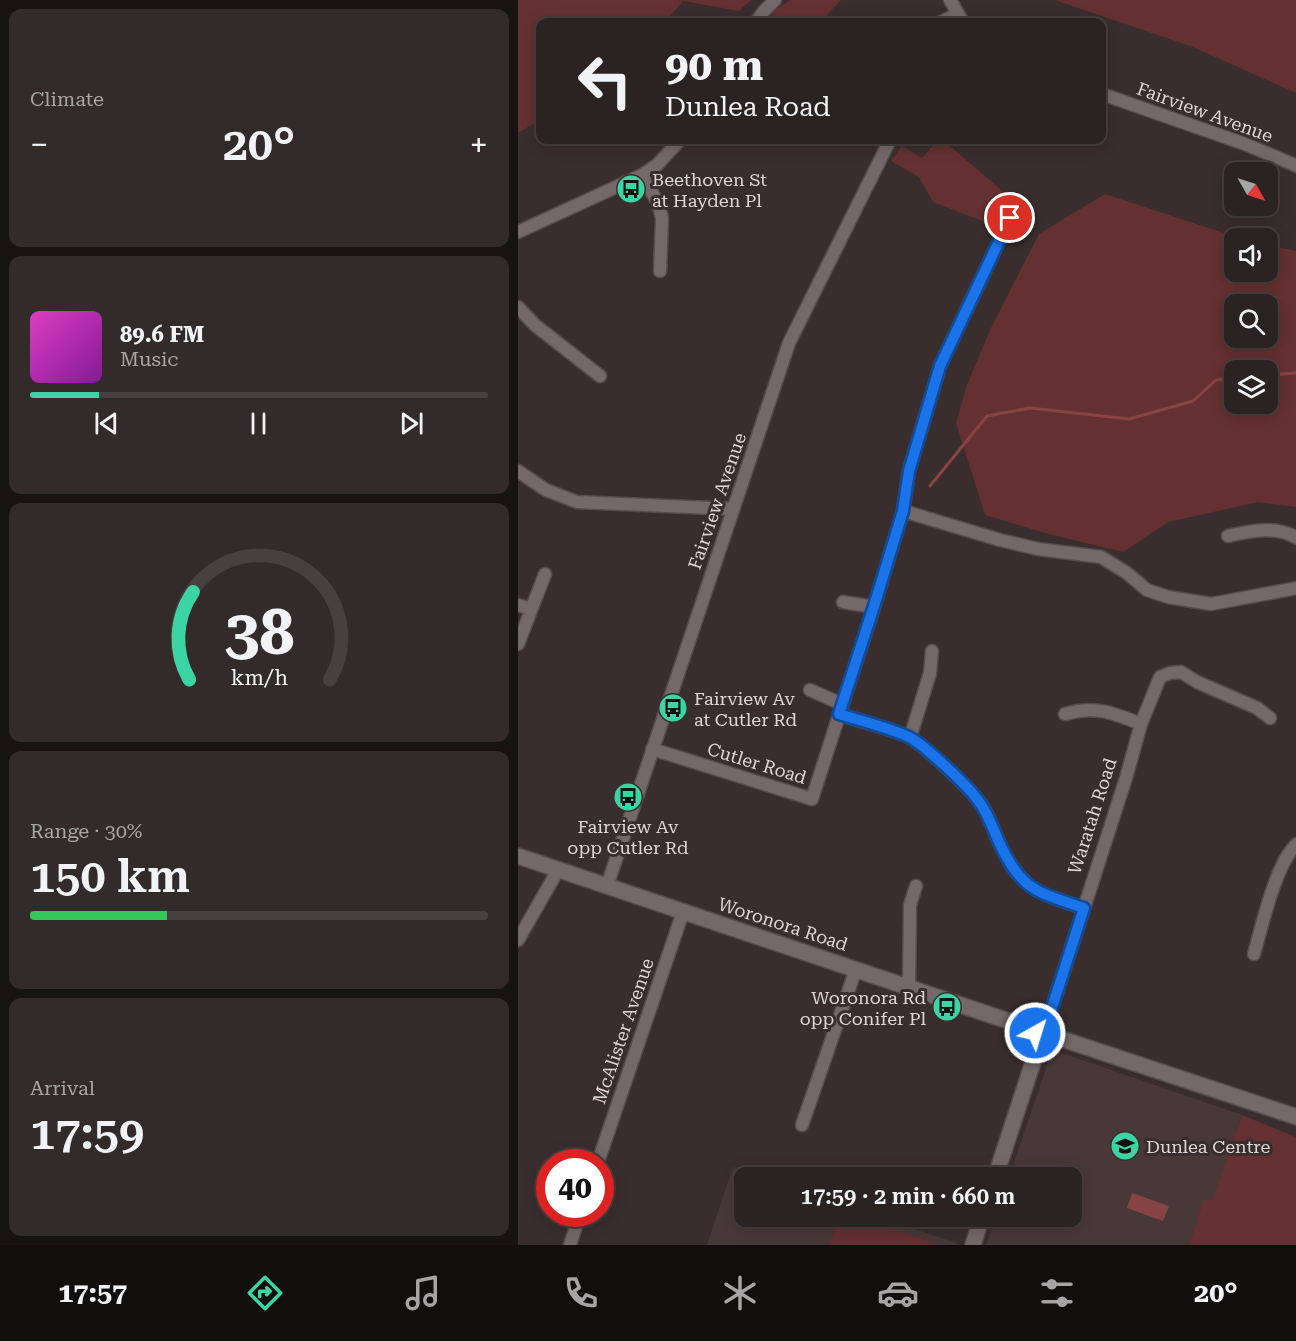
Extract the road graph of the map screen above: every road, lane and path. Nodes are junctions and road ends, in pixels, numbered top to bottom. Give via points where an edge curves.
1 (775, 0) edge
2 (950, 0) edge
3 (759, 18) edge
4 (961, 18) edge
5 (1106, 95) edge
6 (676, 144) edge
7 (888, 144) edge
8 (1296, 166) edge
9 (642, 175) junction
10 (1010, 218) dead end
11 (518, 232) edge
12 (660, 271) dead end
13 (518, 307) edge
14 (600, 376) dead end
15 (518, 471) edge
16 (732, 509) junction
17 (903, 511) junction
18 (1228, 536) dead end
19 (1296, 538) edge
20 (545, 574) dead end
21 (1296, 588) edge
22 (843, 602) dead end
23 (874, 606) junction
24 (524, 607) edge
25 (518, 645) edge
26 (932, 651) dead end
27 (810, 690) dead end
28 (840, 709) junction
29 (1065, 714) dead end
30 (1270, 717) dead end
31 (1141, 724) junction
32 (910, 738) junction
33 (652, 749) junction
34 (1296, 844) edge
35 (518, 856) edge
36 (558, 870) junction
37 (607, 886) junction
38 (916, 886) dead end
39 (1084, 908) junction
40 (683, 912) junction
41 (518, 940) edge
42 (1254, 954) dead end
43 (856, 969) junction
44 (909, 987) junction
45 (1044, 1033) junction
46 (1296, 1117) edge
47 (802, 1125) dead end
48 (602, 1149) edge
49 (999, 1167) edge
50 (576, 1227) edge
51 (979, 1227) edge
52 (570, 1245) edge
53 (973, 1245) edge

1 - 3 street
2 - 4 street
5 - 8 street, Fairview Avenue
6 - 9 street
7 - 16 street, Fairview Avenue via 798,323
9 - 11 street
9 - 12 street via 662,218
10 - 17 street, Cutler Road via 940,366 909,471
13 - 14 street
15 - 16 street via 555,495 577,502
16 - 33 street, Fairview Avenue
17 - 21 street via 1038,549 1101,557 1147,590 1168,597 1211,603
17 - 23 street, Cutler Road
18 - 19 street via 1274,529
20 - 24 street
22 - 23 street
23 - 28 street, Cutler Road
24 - 25 street
26 - 32 street via 930,674
27 - 28 street
28 - 32 street
28 - 33 street, Cutler Road via 812,799
29 - 31 street via 1081,709 1110,711
30 - 31 street, Waratah Road via 1181,672 1160,677
31 - 39 street, Waratah Road
32 - 39 street via 978,799 1019,878 1041,894
33 - 37 street, Fairview Avenue
34 - 42 street via 1272,891
35 - 36 street, Woronora Road
36 - 37 street, Woronora Road
36 - 41 street
37 - 40 street, Woronora Road
38 - 44 street via 910,905
39 - 45 street, Waratah Road
40 - 43 street, Woronora Road
40 - 48 street, McAlister Avenue
43 - 44 street, Woronora Road
43 - 47 street
44 - 45 street, Woronora Road
45 - 46 street, Woronora Road
45 - 49 street, Waratah Road
50 - 52 street
51 - 53 street

